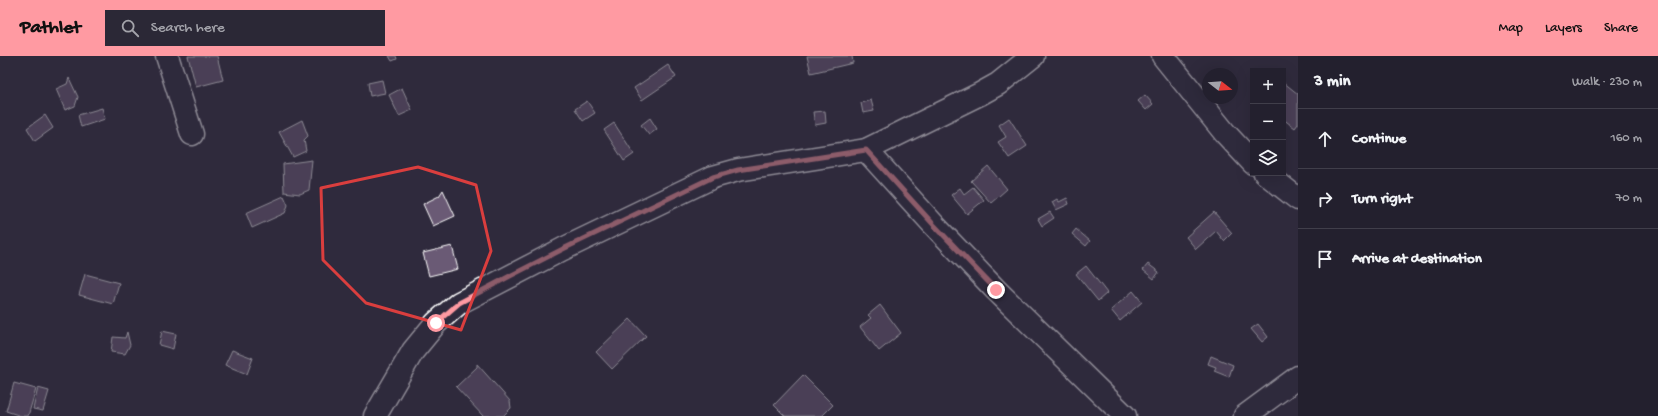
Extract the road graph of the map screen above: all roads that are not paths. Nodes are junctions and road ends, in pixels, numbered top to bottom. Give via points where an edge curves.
1 (167, 56) edge
2 (1032, 56) edge
3 (1163, 56) edge
4 (192, 134) dead end
5 (866, 150) junction
6 (1250, 159) edge
7 (1269, 176) edge
8 (1298, 199) edge
9 (1298, 378) edge
10 (375, 416) edge
11 (1125, 416) edge
12 (1245, 416) edge

1 - 4 street
2 - 5 street via 998,84
3 - 6 street via 1225,133
5 - 10 street via 738,170 713,177 563,249 459,303 436,323 412,351
5 - 11 street via 996,290
7 - 8 street
9 - 12 street

